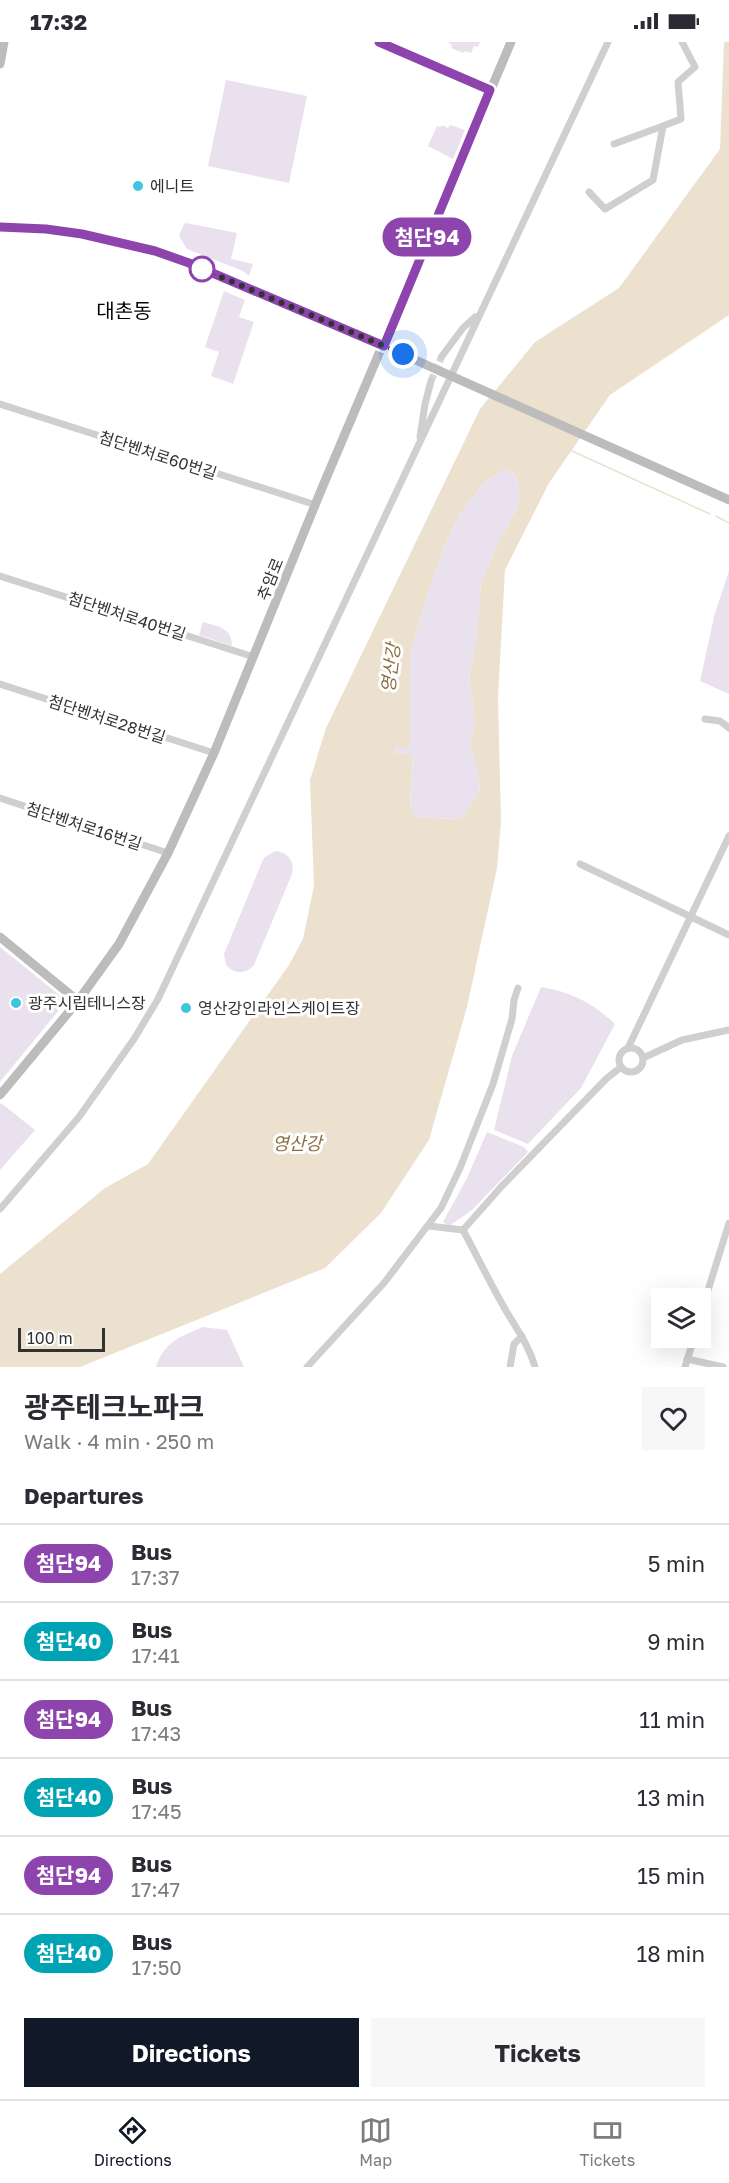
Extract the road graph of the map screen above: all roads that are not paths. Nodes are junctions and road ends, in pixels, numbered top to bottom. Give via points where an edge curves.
1 (4, 42) edge
2 (379, 42) edge
3 (511, 42) edge
4 (608, 42) edge
5 (682, 42) edge
6 (389, 44) edge
7 (0, 64) edge
8 (490, 90) junction
9 (663, 126) junction
10 (614, 144) dead end
11 (589, 192) dead end
12 (0, 227) edge
13 (479, 314) junction
14 (384, 346) junction
15 (442, 356) tunnel mouth
16 (430, 381) tunnel mouth
17 (0, 404) edge
18 (416, 453) junction
19 (729, 500) edge
20 (316, 505) junction
21 (0, 576) edge
22 (254, 657) junction
23 (0, 684) edge
24 (705, 719) dead end
25 (729, 728) edge
26 (214, 753) junction
27 (0, 798) edge
28 (729, 836) edge
29 (168, 853) junction
30 (580, 864) dead end
31 (691, 917) junction
32 (729, 935) edge
33 (0, 937) edge
34 (518, 988) dead end
35 (78, 1001) junction
36 (729, 1030) edge
37 (628, 1048) junction
38 (643, 1058) junction
39 (621, 1067) junction
40 (0, 1095) edge
41 (0, 1209) edge
42 (729, 1223) edge
43 (429, 1226) junction
44 (463, 1230) junction
45 (709, 1288) edge
46 (522, 1336) junction
47 (691, 1348) edge
48 (687, 1359) junction
49 (713, 1366) edge
50 (729, 1366) edge
51 (307, 1367) edge
52 (510, 1367) edge
53 (535, 1367) edge
54 (685, 1367) edge
55 (724, 1367) edge

1 - 7 street
2 - 6 street
3 - 8 street, 추암로
4 - 13 street
5 - 9 street via 695,67 678,82 681,119
6 - 8 street
8 - 14 street, 추암로
9 - 10 street
9 - 11 street via 653,180 605,209
12 - 14 street via 77,233 155,251
13 - 15 street
13 - 18 street
14 - 19 street, bridge
14 - 20 street, 추암로
16 - 18 street
17 - 20 street, 첨단벤처로60번길
18 - 41 street via 158,999 80,1117
20 - 22 street, 추암로
21 - 22 street, 첨단벤처로40번길
22 - 26 street, 추암로
23 - 26 street, 첨단벤처로28번길
24 - 25 street via 720,721
26 - 29 street, 추암로
27 - 29 street, 첨단벤처로16번길
28 - 31 street
29 - 35 street, 추암로 via 119,944
30 - 31 street
31 - 32 street
31 - 37 street
33 - 35 street
34 - 43 street via 503,1052 481,1116 441,1208
35 - 40 street, 추암로
36 - 38 street via 682,1040
37 - 38 street via 639,1051
37 - 39 street via 619,1055
38 - 39 street via 635,1071 627,1072
39 - 44 street
42 - 45 street
43 - 44 street
43 - 51 street via 384,1284
44 - 46 street
46 - 52 street via 514,1344
46 - 53 street
47 - 48 street
48 - 49 street
48 - 54 street
49 - 55 street
50 - 55 street

